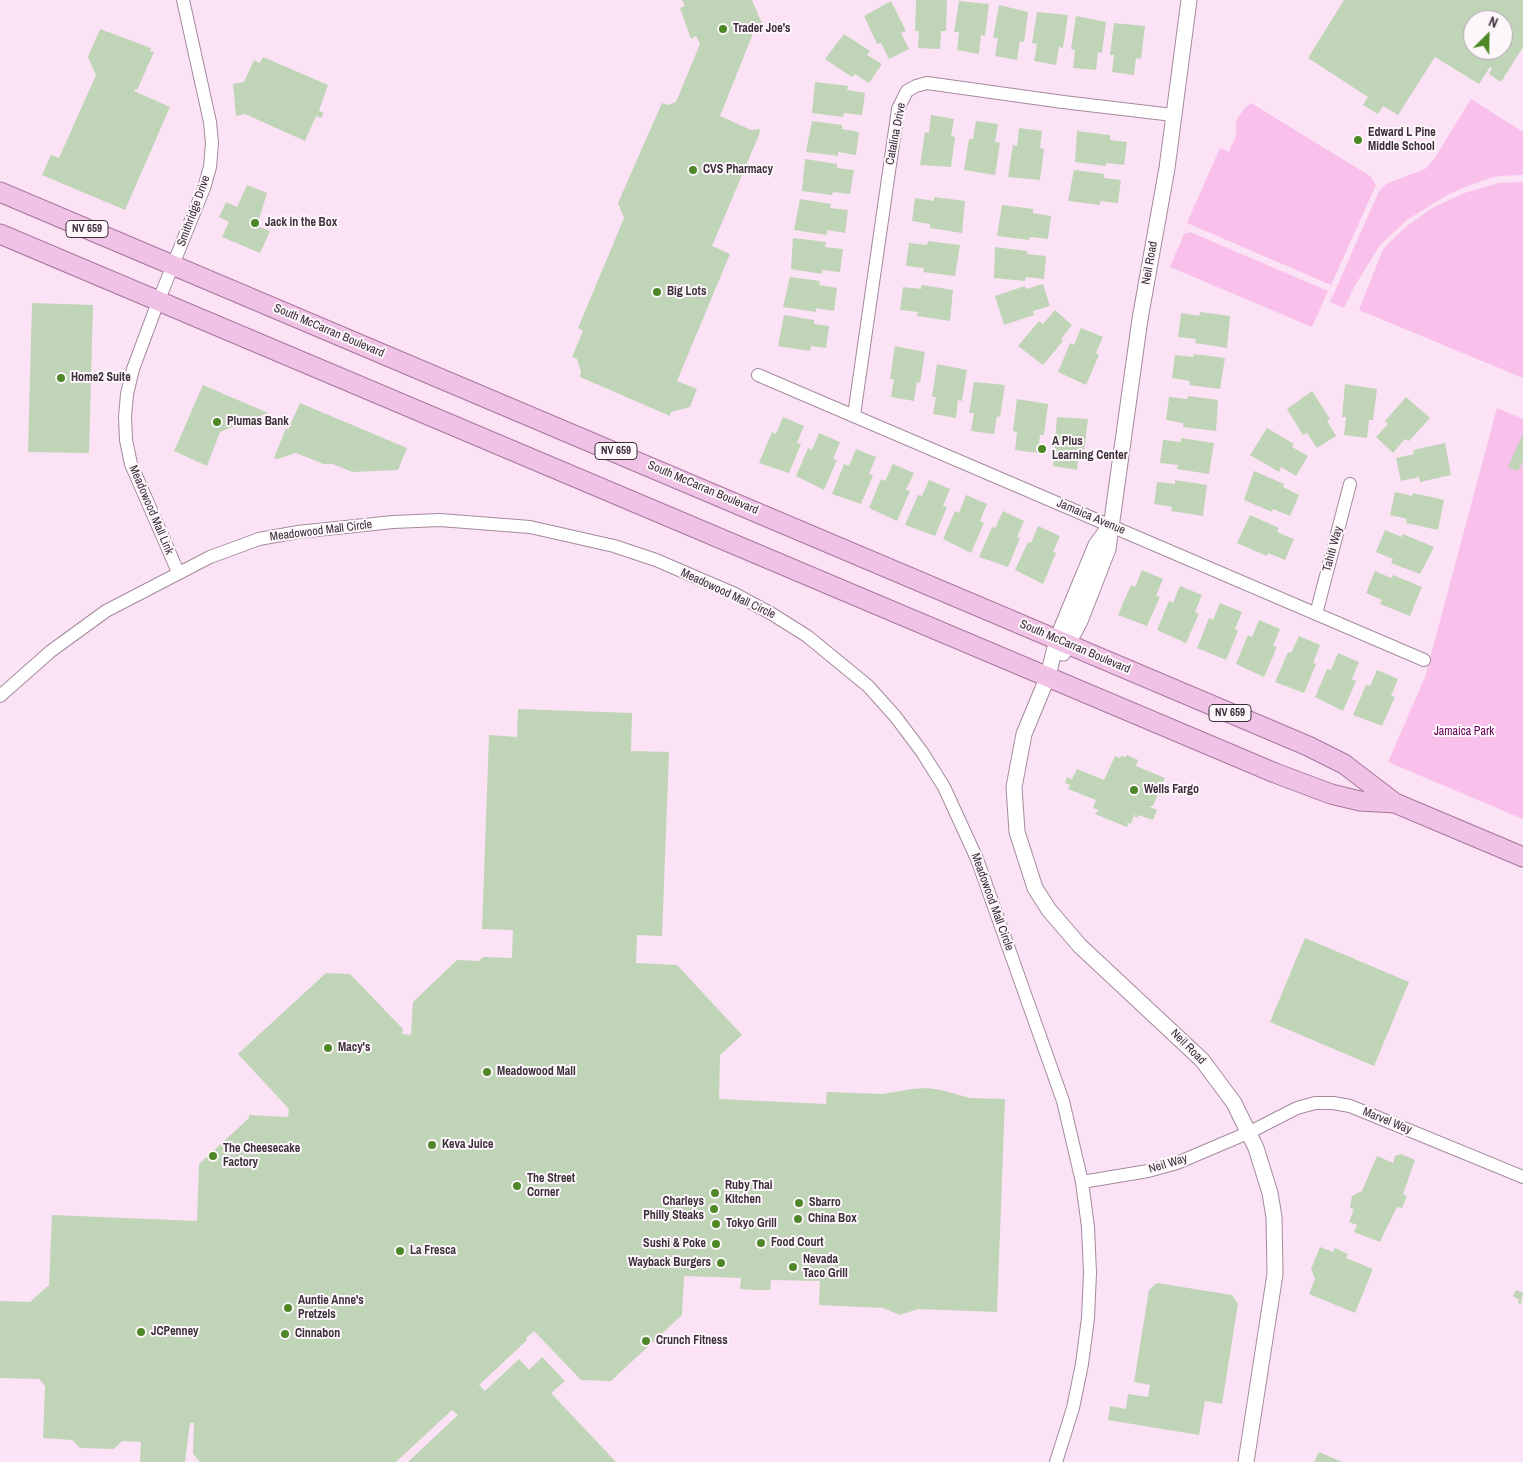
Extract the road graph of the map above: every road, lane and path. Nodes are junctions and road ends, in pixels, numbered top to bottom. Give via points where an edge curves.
1 (183, 0) edge
2 (1189, 0) edge
3 (1173, 115) junction
4 (0, 192) edge
5 (0, 234) edge
6 (174, 266) junction
7 (158, 302) junction
8 (758, 375) dead end
9 (854, 416) junction
10 (1350, 484) dead end
11 (1110, 526) junction
12 (178, 572) junction
13 (1316, 614) junction
14 (1063, 642) junction
15 (1424, 660) dead end
16 (1048, 676) junction
17 (0, 696) edge
18 (1395, 802) junction
19 (1523, 857) edge
20 (1250, 1132) junction
21 (1523, 1177) edge
22 (1082, 1182) junction
23 (1056, 1462) edge
24 (1246, 1462) edge

1 - 6 street, Smithridge Drive via 212,143 204,188
2 - 3 street, Neil Road
3 - 9 street, Catalina Drive via 927,83 907,91 898,109
3 - 11 street, Neil Road
4 - 6 main road, South McCarran Boulevard / NV 659
5 - 7 main road, South McCarran Boulevard / NV 659
6 - 7 street, Smithridge Drive
6 - 14 main road, South McCarran Boulevard / NV 659
7 - 12 street, Meadowood Mall Link via 127,394 126,440 136,480
7 - 16 main road, South McCarran Boulevard / NV 659
8 - 9 street, Jamaica Avenue
9 - 11 street, Jamaica Avenue
10 - 13 street, Tahiti Way
11 - 13 street, Jamaica Avenue
11 - 14 street, Neil Road via 1106,559
12 - 17 street, Meadowood Mall Circle via 79,629
12 - 22 street, Meadowood Mall Circle via 210,556 298,532 393,522 482,522 577,536 656,560 735,594 807,636 868,686 895,716 944,787 962,823 1063,1101
13 - 15 street, Jamaica Avenue
14 - 16 street, Neil Road
14 - 18 main road, South McCarran Boulevard / NV 659 via 1308,746 1344,764
16 - 18 main road, South McCarran Boulevard / NV 659 via 1331,794 1360,801
16 - 20 street, Neil Road via 1024,734 1014,787 1017,832 1036,888 1069,934 1202,1060 1226,1090
18 - 19 main road, South McCarran Boulevard / NV 659
20 - 21 street, Marvel Way via 1297,1108 1333,1102 1350,1106
20 - 22 street, Neil Way via 1177,1163
20 - 24 street, Neil Road via 1270,1193 1276,1246 1273,1301
22 - 23 street, Meadowood Mall Circle via 1089,1246 1088,1318 1073,1408

